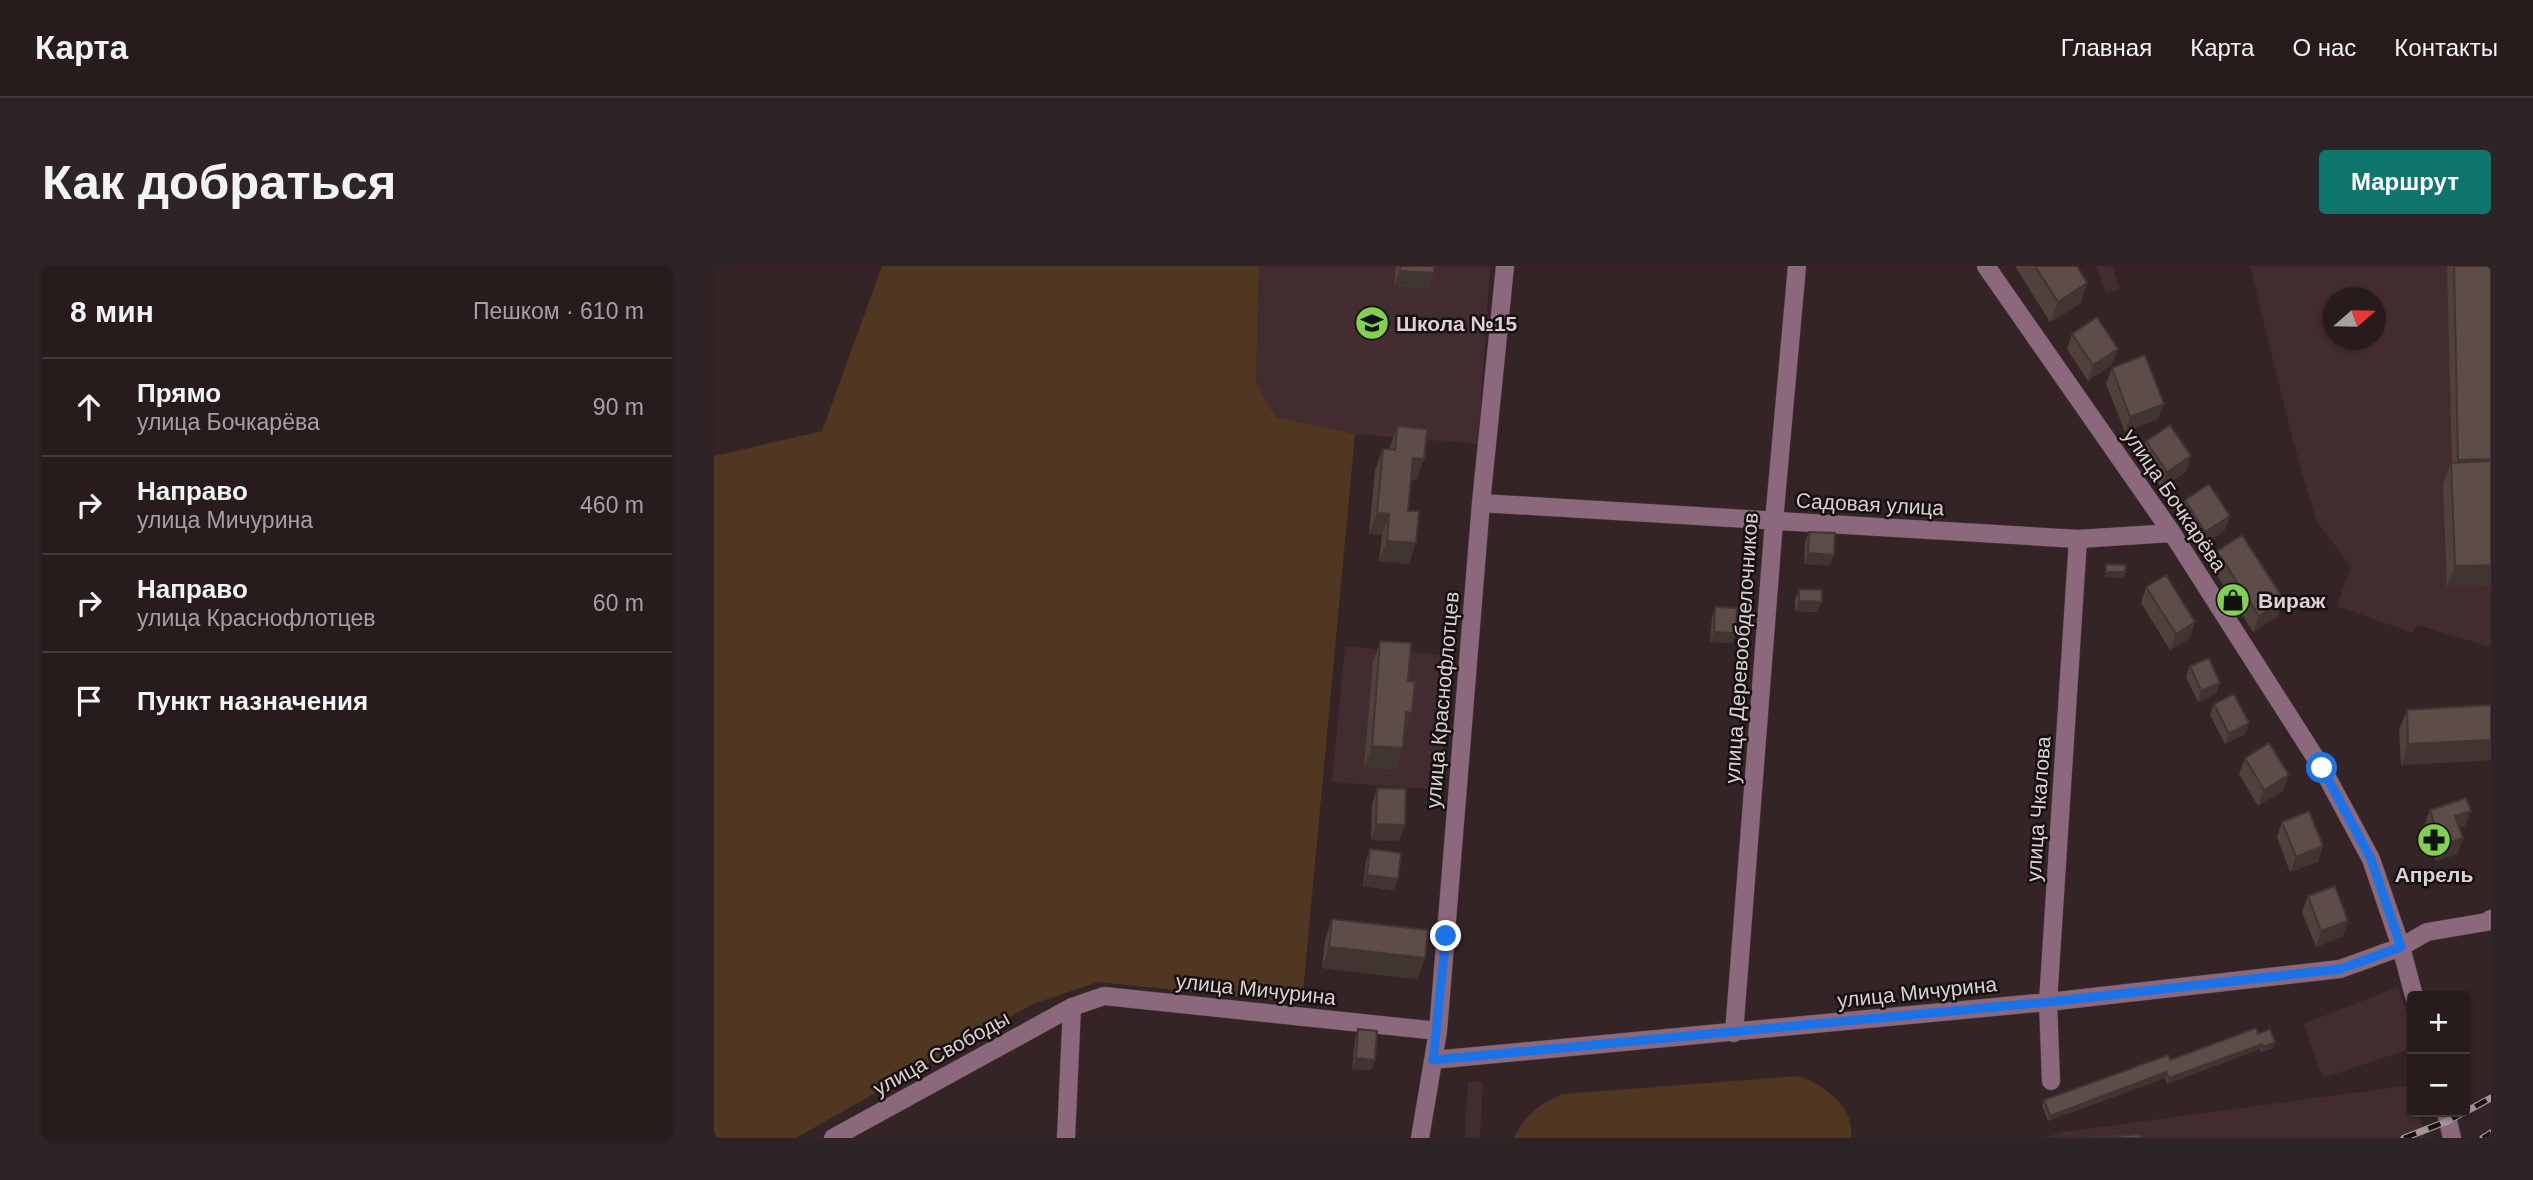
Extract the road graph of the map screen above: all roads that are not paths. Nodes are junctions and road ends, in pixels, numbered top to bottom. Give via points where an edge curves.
1 (1505, 266) edge
2 (1797, 266) edge
3 (1986, 266) edge
4 (1481, 503) junction
5 (1774, 520) junction
6 (2172, 533) junction
7 (2078, 539) junction
8 (2491, 919) edge
9 (2401, 947) junction
10 (2413, 991) edge
11 (2048, 1002) junction
12 (1072, 1007) junction
13 (1438, 1031) junction
14 (1734, 1033) junction
15 (1433, 1060) junction
16 (2050, 1081) dead end
17 (2447, 1117) edge
18 (833, 1138) edge
19 (1066, 1138) edge
20 (1420, 1138) edge
21 (2452, 1138) edge

1 - 4 street, улица Краснофлотцев
2 - 5 street, улица Деревообделочников
3 - 6 street, улица Бочкарёва
4 - 5 street, Садовая улица
4 - 13 street, улица Краснофлотцев
5 - 7 street, Садовая улица
5 - 14 street, улица Деревообделочников
6 - 7 street, Садовая улица
6 - 9 street, улица Бочкарёва via 2322,768 2371,859
7 - 11 street, улица Чкалова
8 - 9 street, улица Мичурина via 2427,932
9 - 10 street, улица Бочкарёва
9 - 11 street, улица Мичурина via 2340,969
11 - 14 street, улица Мичурина
11 - 16 street, улица Чкалова
12 - 13 street, улица Мичурина via 1104,996
12 - 18 street, улица Свободы
12 - 19 street
13 - 15 street, улица Краснофлотцев
14 - 15 street, улица Мичурина
15 - 20 street, улица Краснофлотцев
17 - 21 street

